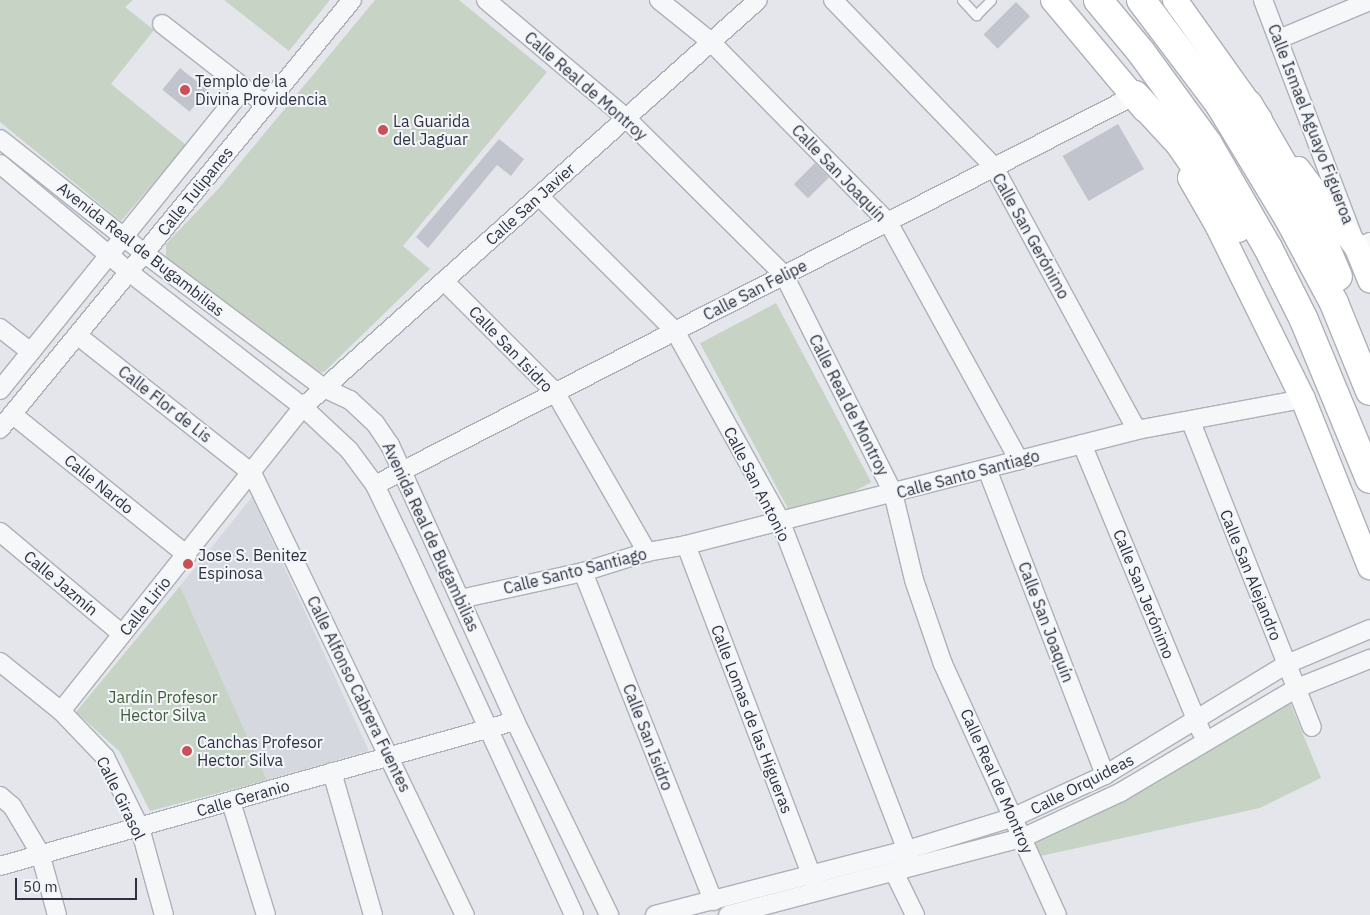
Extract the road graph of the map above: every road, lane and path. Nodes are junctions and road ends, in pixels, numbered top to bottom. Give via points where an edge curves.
1 (352, 0) edge
2 (486, 0) edge
3 (659, 0) edge
4 (758, 0) edge
5 (833, 0) edge
6 (962, 0) edge
7 (991, 0) edge
8 (1054, 0) edge
9 (1098, 0) edge
10 (1141, 0) edge
11 (1175, 0) edge
12 (1263, 0) edge
13 (1370, 2) edge
14 (162, 24) dead end
15 (1279, 39) junction
16 (711, 42) junction
17 (244, 88) junction
18 (1135, 95) junction
19 (1248, 104) junction
20 (266, 105) junction
21 (626, 118) junction
22 (0, 139) edge
23 (0, 164) edge
24 (994, 168) junction
25 (539, 196) junction
26 (888, 222) junction
27 (124, 237) junction
28 (1363, 245) edge
29 (144, 253) junction
30 (108, 255) junction
31 (129, 272) junction
32 (784, 275) junction
33 (1370, 280) edge
34 (444, 281) junction
35 (1304, 320) junction
36 (0, 328) edge
37 (675, 331) junction
38 (77, 335) junction
39 (31, 352) junction
40 (1370, 376) edge
41 (324, 388) junction
42 (0, 390) edge
43 (1370, 391) edge
44 (555, 392) junction
45 (1303, 399) junction
46 (303, 407) junction
47 (12, 414) junction
48 (1191, 422) junction
49 (0, 429) edge
50 (1137, 430) junction
51 (1082, 444) junction
52 (1019, 460) junction
53 (987, 469) junction
54 (401, 471) junction
55 (252, 473) junction
56 (1370, 479) edge
57 (375, 485) junction
58 (893, 493) junction
59 (780, 520) junction
60 (0, 532) edge
61 (686, 545) junction
62 (647, 552) junction
63 (187, 555) junction
64 (1370, 567) edge
65 (584, 572) junction
66 (460, 599) junction
67 (1370, 629) edge
68 (122, 634) junction
69 (1370, 659) edge
70 (0, 662) edge
71 (1287, 664) junction
72 (1297, 688) junction
73 (61, 711) junction
74 (1196, 721) junction
75 (515, 722) junction
76 (1312, 727) dead end
77 (487, 730) junction
78 (1206, 744) junction
79 (389, 754) junction
80 (332, 772) junction
81 (1105, 775) junction
82 (0, 796) edge
83 (231, 802) junction
84 (1014, 817) junction
85 (140, 828) junction
86 (1022, 838) junction
87 (907, 850) junction
88 (40, 853) junction
89 (0, 866) edge
90 (811, 874) junction
91 (895, 874) junction
92 (818, 893) junction
93 (713, 901) junction
94 (764, 911) edge
95 (57, 915) edge
96 (164, 915) edge
97 (266, 915) edge
98 (373, 915) edge
99 (465, 915) edge
100 (574, 915) edge
101 (609, 915) edge
102 (655, 915) edge
103 (728, 915) edge
104 (915, 915) edge
105 (1057, 915) edge

1 - 20 street, Calle Tulipanes
2 - 21 street, Calle Real de Montroy
3 - 16 street, Calle San Joaquín
4 - 16 street, Calle San Javier
5 - 24 street, Calle San Gerónimo
6 - 7 lane via 976,15
8 - 18 street
9 - 35 highway via 1141,52 1208,144 1268,248
10 - 43 highway via 1220,105 1289,219 1334,303
11 - 19 street
12 - 15 street, Calle Ismael Aguayo Figueroa
13 - 15 street
14 - 17 street
15 - 28 street, Calle Ismael Aguayo Figueroa
16 - 21 street, Calle San Javier
16 - 26 street, Calle San Joaquín
17 - 20 street
17 - 27 street, Calle Tulipanes
18 - 24 street, Calle San Felipe
18 - 35 highway via 1180,144
18 - 45 street via 1166,137 1217,225
19 - 28 street
19 - 40 highway via 1311,213 1357,320
20 - 29 street, Calle Tulipanes
21 - 25 street, Calle San Javier
21 - 32 street, Calle Real de Montroy
22 - 27 street, Avenida Real de Bugambilias
23 - 30 street, Avenida Real de Bugambilias
24 - 26 street, Calle San Felipe
24 - 50 street, Calle San Gerónimo
25 - 34 street, Calle San Javier
25 - 37 street, Calle San Antonio
26 - 32 street, Calle San Felipe
26 - 52 street, Calle San Joaquín
27 - 29 street, Avenida Real de Bugambilias
27 - 30 street, Calle Tulipanes
28 - 33 street
29 - 31 street, Calle Tulipanes
29 - 41 street, Avenida Real de Bugambilias
30 - 31 street, Avenida Real de Bugambilias
30 - 39 street, Calle Tulipanes
31 - 38 street, Calle Tulipanes
31 - 46 street, Avenida Real de Bugambilias
32 - 37 street, Calle San Felipe
32 - 58 street, Calle Real de Montroy
34 - 41 street, Calle San Javier
34 - 44 street, Calle San Isidro
35 - 56 highway
36 - 39 street
37 - 44 street, Calle San Felipe
37 - 59 street, Calle San Antonio
38 - 47 street, Calle Tulipanes
38 - 55 street, Calle Flor de Lis
39 - 42 street, Calle Tulipanes
41 - 46 street, Calle San Javier
41 - 54 street, Avenida Real de Bugambilias via 350,400 375,423 390,445
44 - 54 street, Calle San Felipe
44 - 62 street, Calle San Isidro
45 - 48 street, Calle Santo Santiago
45 - 64 street
46 - 55 street, Calle Lirio
46 - 57 street, Avenida Real de Bugambilias via 350,450
47 - 49 street, Calle Tulipanes
47 - 63 street, Calle Nardo
48 - 50 street, Calle Santo Santiago
48 - 71 street, Calle San Alejandro
50 - 51 street, Calle Santo Santiago
51 - 52 street, Calle Santo Santiago
51 - 74 street, Calle San Jerónimo
52 - 53 street, Calle Santo Santiago
53 - 58 street, Calle Santo Santiago
53 - 81 street, Calle San Joaquín
54 - 57 street, Calle San Felipe
54 - 66 street, Avenida Real de Bugambilias
55 - 63 street, Calle Lirio
55 - 79 street, Calle Alfonso Cabrera Fuentes
57 - 77 street, Avenida Real de Bugambilias
58 - 59 street, Calle Santo Santiago
58 - 84 street, Calle Real de Montroy via 914,580 943,664
59 - 61 street, Calle Santo Santiago
59 - 87 street, Calle San Antonio
60 - 68 street, Calle Jazmín
61 - 62 street, Calle Santo Santiago
61 - 90 street, Calle Lomas de las Higueras
62 - 65 street, Calle Santo Santiago
63 - 68 street, Calle Lirio
65 - 66 street, Calle Santo Santiago
65 - 93 street, Calle San Isidro
66 - 75 street, Avenida Real de Bugambilias
67 - 71 street, Calle Orquideas
68 - 73 street, Calle Lirio
69 - 72 street, Calle Orquideas
70 - 73 street, Calle Girasol
71 - 72 street, Calle San Alejandro
71 - 74 street, Calle Orquideas
72 - 76 street, Calle San Alejandro
72 - 78 street, Calle Orquideas
73 - 85 street, Calle Girasol via 105,757
74 - 78 street, Calle San Jerónimo
74 - 81 street, Calle Orquideas
75 - 77 street, Calle Geranio
75 - 101 street, Avenida Real de Bugambilias
77 - 79 street, Calle Geranio
77 - 100 street, Avenida Real de Bugambilias
78 - 86 street, Calle Orquideas via 1121,792
79 - 80 street, Calle Geranio
79 - 99 street, Calle Alfonso Cabrera Fuentes
80 - 83 street, Calle Geranio
80 - 98 street
81 - 84 street, Calle Orquideas
82 - 88 street via 12,806
83 - 85 street, Calle Geranio
83 - 97 street
84 - 86 street, Calle Real de Montroy
84 - 87 street, Calle Orquideas
85 - 88 street, Calle Geranio
85 - 96 street, Calle Girasol
86 - 91 street, Calle Orquideas
86 - 105 street, Calle Real de Montroy
87 - 90 street, Calle Orquideas
88 - 89 street, Calle Geranio
88 - 95 street
90 - 92 street, Calle Lomas de las Higueras
90 - 93 street, Calle Orquideas
91 - 92 street, Calle Orquideas
91 - 104 street
92 - 94 street, Calle Orquideas
93 - 102 street, Calle Orquideas
94 - 103 street, Calle Orquideas

